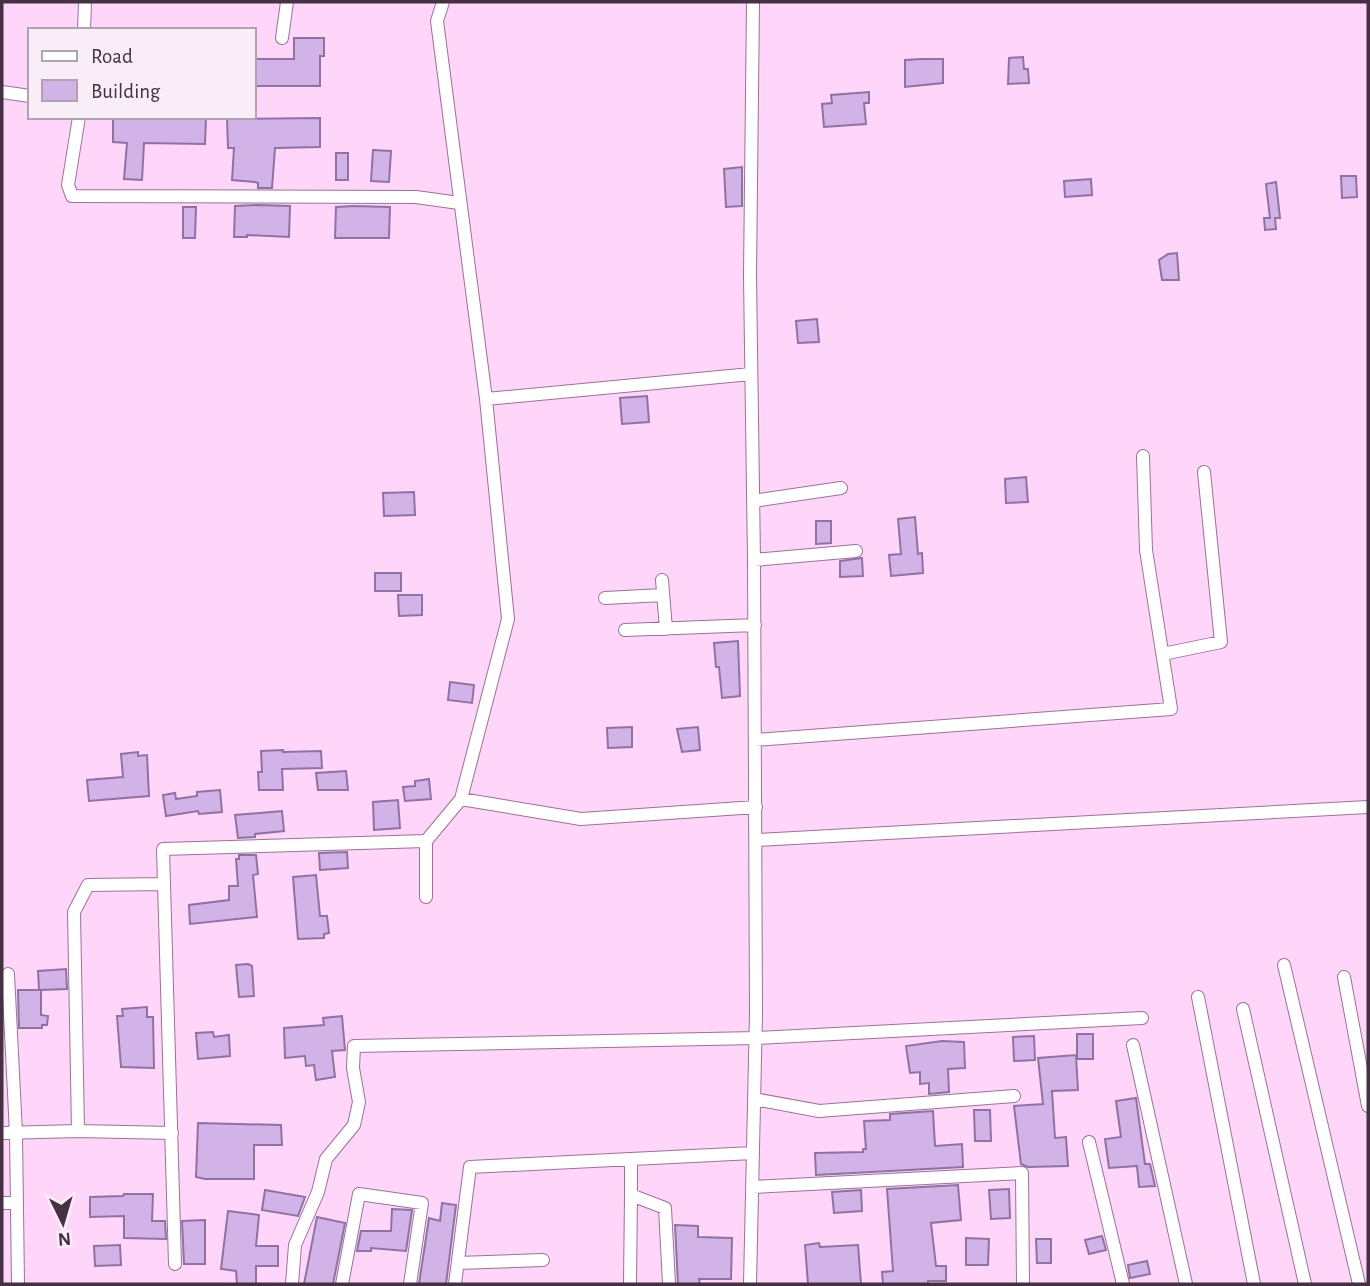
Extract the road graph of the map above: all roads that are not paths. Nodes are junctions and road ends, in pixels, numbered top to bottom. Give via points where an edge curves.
1 (85, 2) edge
2 (287, 2) edge
3 (443, 2) edge
4 (753, 2) edge
5 (84, 28) edge
6 (282, 38) dead end
7 (2, 92) edge
8 (28, 96) edge
9 (79, 119) edge
10 (459, 203) junction
11 (751, 374) junction
12 (486, 399) junction
13 (1143, 456) dead end
14 (1204, 472) dead end
15 (841, 488) dead end
16 (753, 501) junction
17 (856, 551) dead end
18 (754, 560) junction
19 (662, 580) dead end
20 (663, 595) junction
21 (605, 598) dead end
22 (755, 625) junction
23 (666, 629) junction
24 (625, 630) dead end
25 (1163, 654) junction
26 (755, 740) junction
27 (461, 799) junction
28 (756, 807) junction
29 (1368, 807) edge
30 (756, 840) junction
31 (426, 841) junction
32 (164, 884) junction
33 (426, 897) dead end
34 (1284, 965) dead end
35 (8, 974) dead end
36 (1344, 977) dead end
37 (1198, 997) dead end
38 (1243, 1009) dead end
39 (1142, 1018) dead end
40 (756, 1038) junction
41 (1133, 1045) dead end
42 (1014, 1096) dead end
43 (754, 1100) junction
44 (1368, 1106) edge
45 (78, 1131) junction
46 (2, 1133) edge
47 (16, 1133) junction
48 (172, 1133) junction
49 (1089, 1142) dead end
50 (753, 1153) junction
51 (631, 1159) junction
52 (752, 1187) junction
53 (631, 1195) junction
54 (2, 1203) edge
55 (17, 1203) junction
56 (543, 1260) dead end
57 (458, 1263) junction
58 (176, 1264) dead end
59 (18, 1284) edge
60 (292, 1284) edge
61 (342, 1284) edge
62 (410, 1284) edge
63 (455, 1284) edge
64 (630, 1284) edge
65 (669, 1284) edge
66 (750, 1284) edge
67 (1023, 1284) edge
68 (1123, 1284) edge
69 (1186, 1284) edge
70 (1254, 1284) edge
71 (1305, 1284) edge
72 (1359, 1284) edge

1 - 5 street
2 - 6 street
3 - 10 street via 438,21
4 - 11 street
7 - 8 street
9 - 10 street via 68,185 72,196 416,197
10 - 12 street
11 - 12 street
11 - 16 street
12 - 27 street via 508,619
13 - 25 street via 1146,550
14 - 25 street via 1222,642
15 - 16 street
16 - 18 street
17 - 18 street
18 - 22 street
19 - 20 street
20 - 21 street
20 - 23 street
22 - 23 street
22 - 26 street
23 - 24 street
25 - 26 street via 1171,709
26 - 28 street
27 - 28 street via 581,819
27 - 31 street
28 - 30 street
29 - 30 street
30 - 40 street
31 - 32 street via 163,849
31 - 33 street
32 - 45 street via 89,886 74,912
32 - 48 street
34 - 72 street
35 - 47 street
36 - 44 street
37 - 70 street
38 - 71 street
39 - 40 street
40 - 43 street
40 - 60 street via 354,1046 359,1102 354,1125 326,1159 318,1192 295,1245
41 - 69 street
42 - 43 street via 819,1111
43 - 50 street
45 - 47 street
45 - 48 street
46 - 47 street
47 - 55 street
48 - 58 street
49 - 68 street
50 - 51 street
50 - 52 street
51 - 53 street
51 - 57 street via 470,1167
52 - 66 street
52 - 67 street via 1022,1173
53 - 64 street
53 - 65 street via 665,1208
54 - 55 street
55 - 59 street
56 - 57 street
57 - 63 street
61 - 62 street via 359,1194 422,1203

